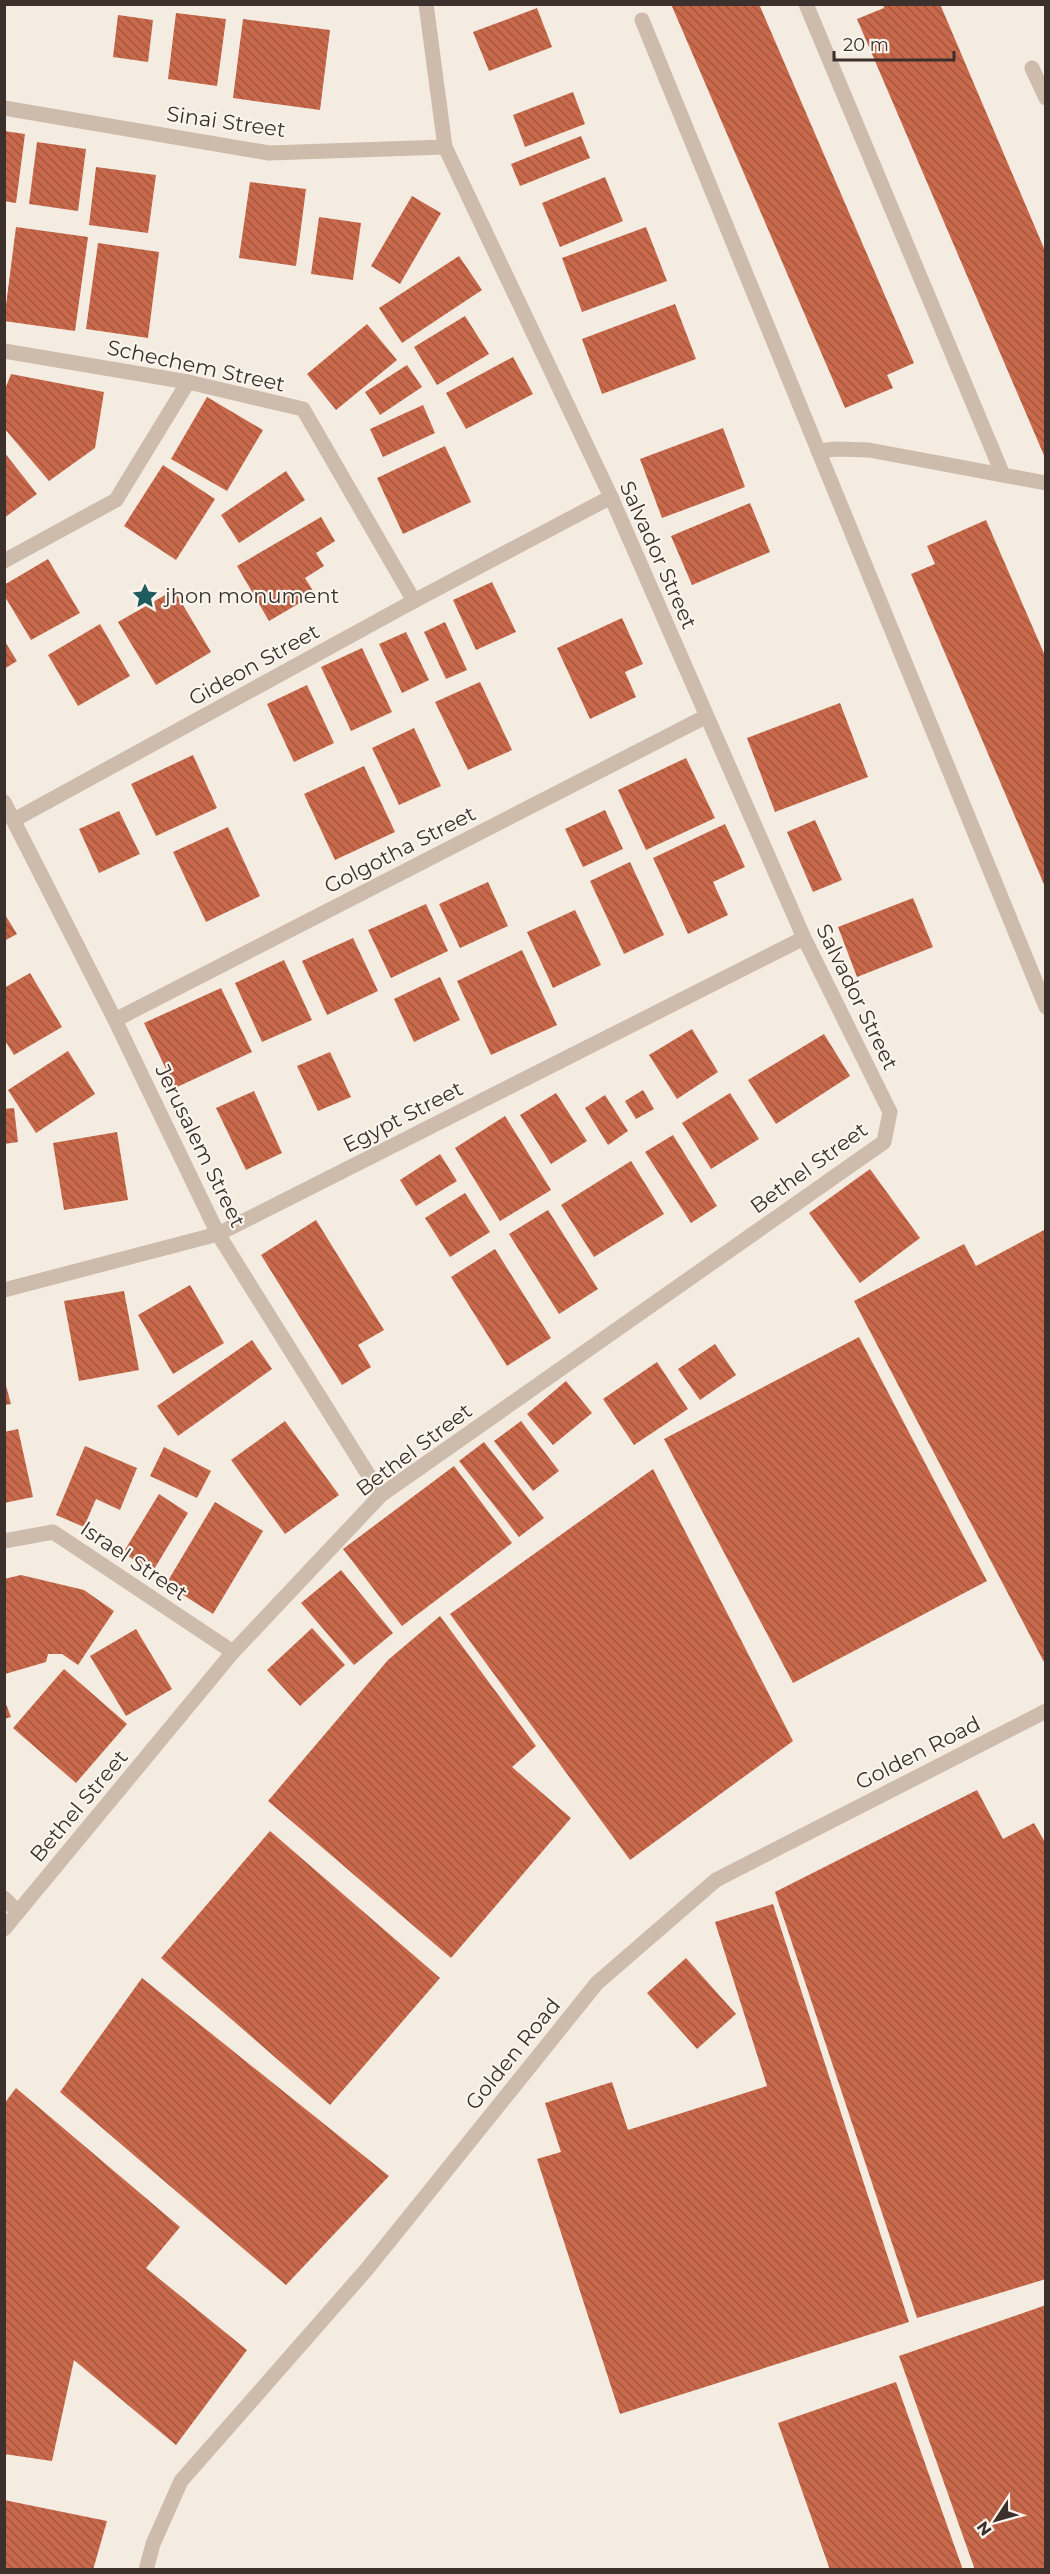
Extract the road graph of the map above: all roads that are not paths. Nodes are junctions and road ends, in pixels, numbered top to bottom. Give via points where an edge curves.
1 (426, 4) edge
2 (806, 4) edge
3 (642, 20) dead end
4 (1032, 68) dead end
5 (1046, 98) edge
6 (4, 108) edge
7 (445, 147) junction
8 (4, 351) edge
9 (188, 382) junction
10 (819, 451) junction
11 (1003, 475) junction
12 (1046, 483) edge
13 (610, 497) junction
14 (4, 561) edge
15 (414, 601) junction
16 (705, 717) junction
17 (4, 802) edge
18 (14, 820) junction
19 (804, 939) junction
20 (1046, 1007) edge
21 (115, 1020) junction
22 (890, 1112) joint
23 (218, 1234) junction
24 (4, 1290) edge
25 (381, 1495) junction
26 (4, 1541) edge
27 (233, 1652) junction
28 (1046, 1711) edge
29 (4, 1898) edge
30 (18, 1912) junction
31 (4, 1929) edge
32 (146, 2570) edge

1 - 7 street, Salvador Street
2 - 11 street
3 - 10 street
4 - 5 street
6 - 7 street, Sinai Street via 269,153
7 - 13 street, Salvador Street
8 - 9 street, Schechem Street
9 - 14 street via 116,500
9 - 15 street, Schechem Street via 303,409
10 - 11 street via 869,450
10 - 20 street
11 - 12 street
13 - 15 street, Gideon Street
13 - 16 street, Salvador Street
15 - 18 street, Gideon Street
16 - 19 street, Salvador Street
16 - 21 street, Golgotha Street
17 - 18 street, Jerusalem Street
18 - 21 street, Jerusalem Street
19 - 22 street, Salvador Street
19 - 23 street, Egypt Street
21 - 23 street, Jerusalem Street
22 - 25 street, Bethel Street via 884,1142
23 - 24 street, Egypt Street
23 - 25 street, Jerusalem Street
25 - 27 street, Bethel Street
26 - 27 street, Israel Street via 53,1532
27 - 30 street, Bethel Street
28 - 32 street, Golden Road via 716,1880 597,1983 367,2269 181,2481 153,2544
29 - 30 street
30 - 31 street, Bethel Street

